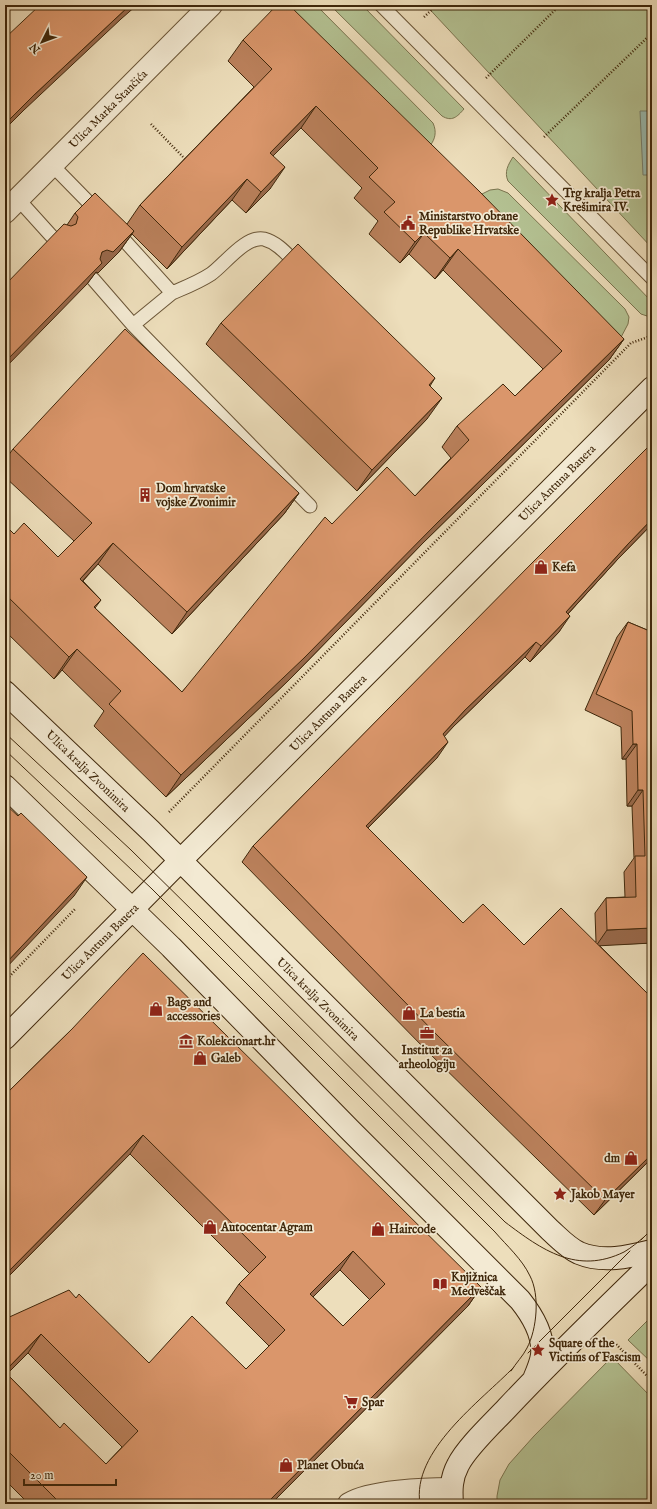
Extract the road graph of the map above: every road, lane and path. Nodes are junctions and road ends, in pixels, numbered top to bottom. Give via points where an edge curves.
1 (211, 5) edge
2 (381, 5) edge
3 (437, 5) edge
4 (560, 5) edge
5 (421, 20) dead end
6 (652, 33) edge
7 (483, 82) dead end
8 (151, 124) dead end
9 (542, 139) dead end
10 (187, 162) edge
11 (52, 165) junction
12 (11, 206) edge
13 (55, 240) edge
14 (308, 275) edge
15 (652, 278) edge
16 (93, 279) edge
17 (172, 293) junction
18 (133, 325) junction
19 (652, 334) edge
20 (652, 388) edge
21 (310, 506) dead end
22 (5, 692) edge
23 (5, 786) edge
24 (166, 815) dead end
25 (180, 860) junction
26 (76, 908) edge
27 (133, 909) junction
28 (5, 981) edge
29 (5, 1038) edge
30 (652, 1251) edge
31 (652, 1263) edge
32 (612, 1340) dead end
33 (534, 1379) junction
34 (652, 1381) edge
35 (451, 1496) edge
36 (349, 1504) edge

1 - 11 main road, Ulica Marka Stančića
2 - 15 lane
3 - 5 path
4 - 7 path
6 - 9 path
8 - 10 path
11 - 12 main road, Ulica Marka Stančića
11 - 17 lane
12 - 13 lane
14 - 17 lane via 280,248 263,239 241,247 213,273
16 - 18 lane
17 - 18 lane
18 - 21 lane
19 - 24 path via 631,343
20 - 25 main road, Ulica Antuna Bauera
22 - 25 main road, Ulica kralja Zvonimira
23 - 27 main road
25 - 27 main road, Ulica Antuna Bauera
25 - 30 main road, Ulica kralja Zvonimira via 567,1245 579,1253 605,1259 623,1258
26 - 28 path
27 - 29 main road, Ulica Antuna Bauera
27 - 33 main road via 520,1300 529,1312 540,1340 542,1355
31 - 33 main road
32 - 34 path
33 - 35 main road via 458,1464 453,1477
35 - 36 main road via 420,1489 374,1496

